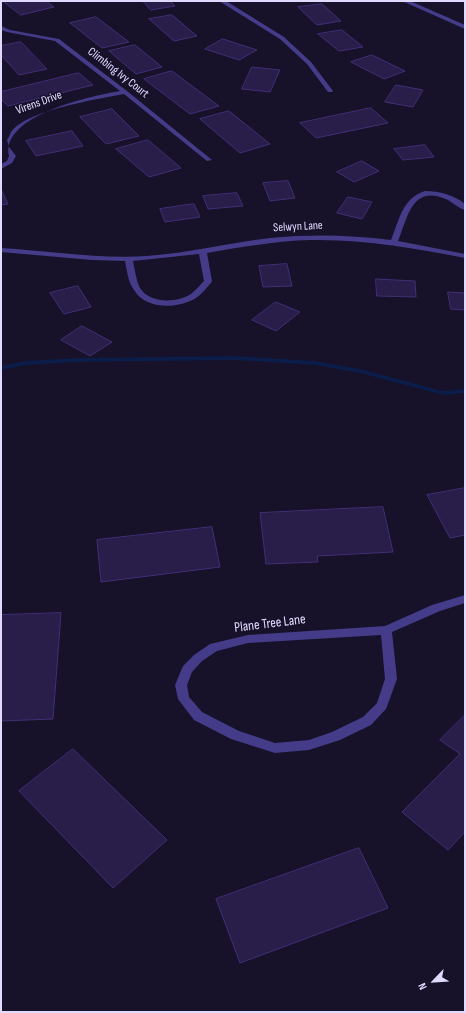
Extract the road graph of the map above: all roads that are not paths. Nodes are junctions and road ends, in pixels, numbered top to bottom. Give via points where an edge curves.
1 (222, 1) edge
2 (405, 1) edge
3 (465, 27) edge
4 (1, 28) edge
5 (330, 91) dead end
6 (125, 92) junction
7 (209, 160) dead end
8 (1, 167) edge
9 (465, 208) edge
10 (394, 243) junction
11 (1, 250) edge
12 (203, 252) junction
13 (465, 256) edge
14 (129, 259) junction
15 (465, 600) edge
16 (386, 630) junction

1 - 5 street via 282,38 309,64
2 - 3 street
4 - 6 street, Climbing Ivy Court via 57,40
6 - 7 street, Climbing Ivy Court
6 - 8 street, Virens Drive via 72,104 21,120 7,133 4,141 13,156 10,162
9 - 10 street via 446,195 423,195 414,199
10 - 12 street, Selwyn Lane via 334,238 288,239
10 - 13 street, Selwyn Lane
11 - 14 street, Selwyn Lane
12 - 14 street, Selwyn Lane
12 - 14 street via 208,281 193,296 174,303 150,300 140,293 134,284
15 - 16 street, Plane Tree Lane via 436,608
16 - 16 street, Plane Tree Lane via 248,639 214,647 187,669 181,685 184,699 198,716 235,735 275,748 308,745 336,736 367,721 382,706 391,679

